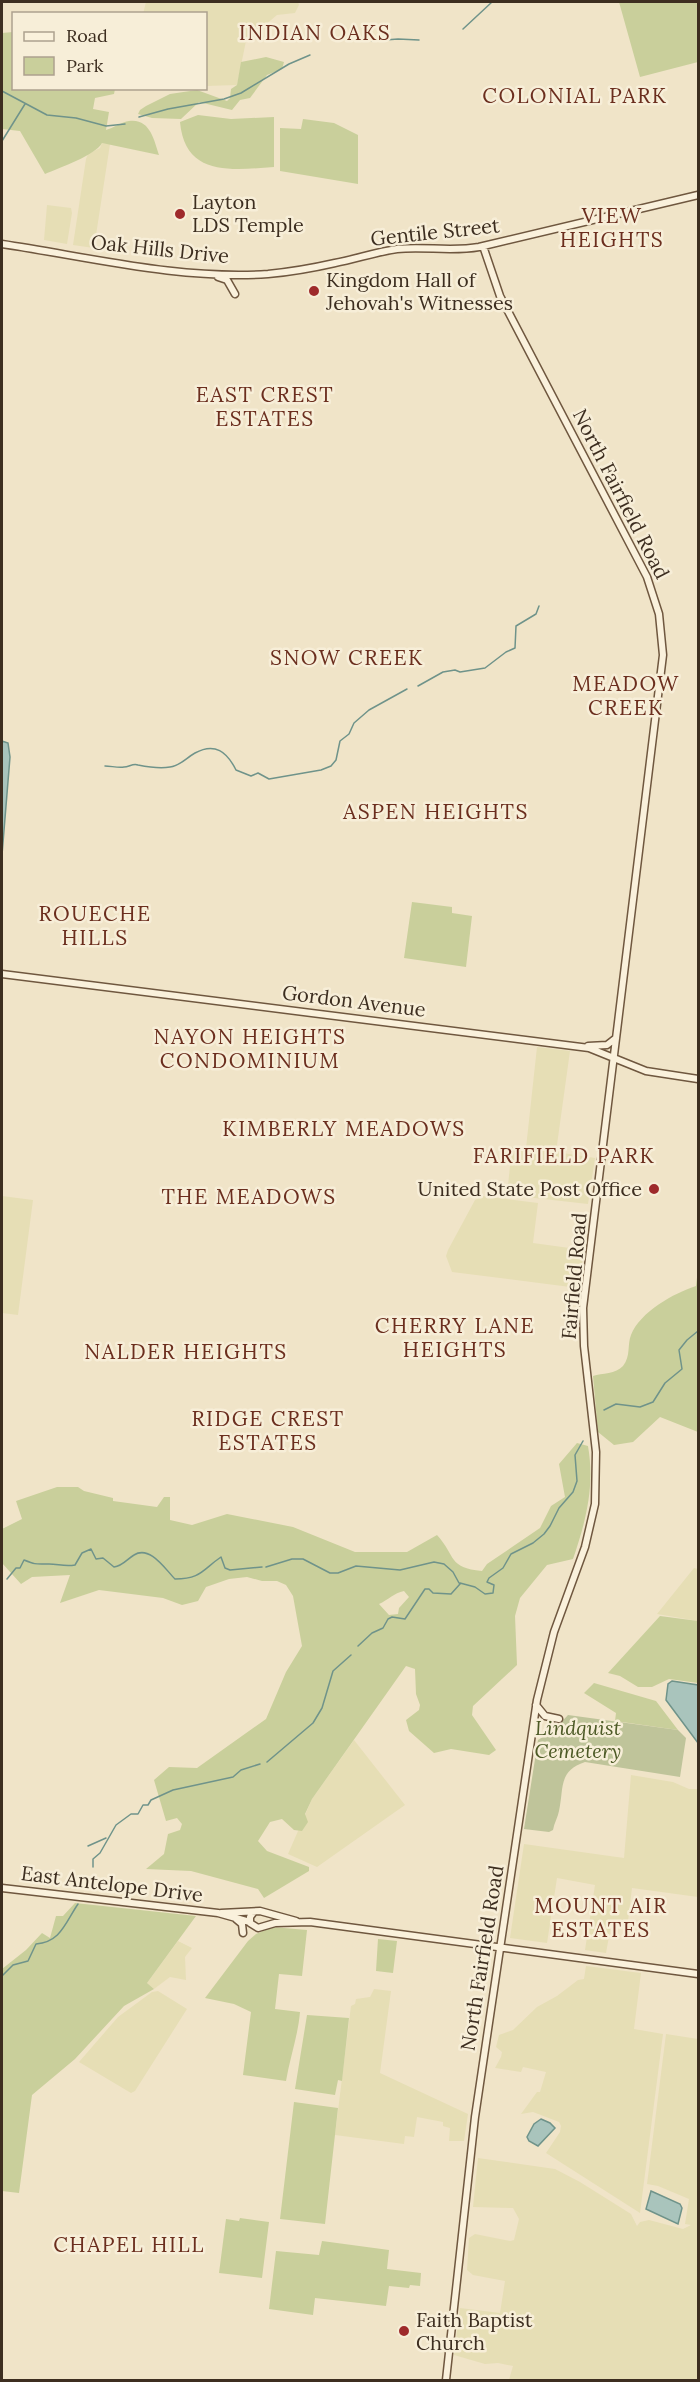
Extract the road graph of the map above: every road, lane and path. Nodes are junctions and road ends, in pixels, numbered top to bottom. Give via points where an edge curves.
1 (699, 195) edge
2 (2, 244) edge
3 (483, 246) junction
4 (316, 267) joint
5 (194, 272) junction
6 (236, 294) dead end
7 (2, 974) edge
8 (620, 1007) joint
9 (617, 1037) junction
10 (585, 1047) junction
11 (614, 1058) junction
12 (699, 1079) edge
13 (585, 1547) joint
14 (536, 1705) junction
15 (559, 1719) dead end
16 (2, 1888) edge
17 (218, 1913) junction
18 (253, 1913) junction
19 (267, 1914) junction
20 (233, 1917) junction
21 (296, 1921) junction
22 (249, 1922) junction
23 (268, 1925) junction
24 (243, 1933) dead end
25 (501, 1947) junction
26 (699, 1974) edge
27 (446, 2380) edge

1 - 3 main road, Gentile Street
2 - 5 main road, Oak Hills Drive
3 - 4 main road, Gentile Street via 458,250 401,249
3 - 8 main road, North Fairfield Road via 500,296 645,573 661,626 661,684
4 - 5 main road, Oak Hills Drive via 258,274
5 - 6 main road via 225,278
7 - 10 main road, Gordon Avenue
8 - 9 main road, Fairfield Road
9 - 10 main road via 607,1046
9 - 11 main road, Fairfield Road
10 - 11 main road, Gordon Avenue
11 - 12 main road, Gordon Avenue via 649,1072
11 - 13 main road, Fairfield Road via 583,1315 597,1476
13 - 14 main road, North Fairfield Road via 554,1632
14 - 15 main road via 544,1716
14 - 25 main road, North Fairfield Road
16 - 17 main road, East Antelope Drive
17 - 18 main road, East Antelope Drive
17 - 20 main road, East Antelope Drive
18 - 19 main road
18 - 22 main road
19 - 21 main road
19 - 23 main road
20 - 22 main road, East Antelope Drive
20 - 24 main road via 242,1924
21 - 23 main road
21 - 25 main road
22 - 23 main road via 258,1928
25 - 26 main road
25 - 27 main road, North Fairfield Road via 475,2117

